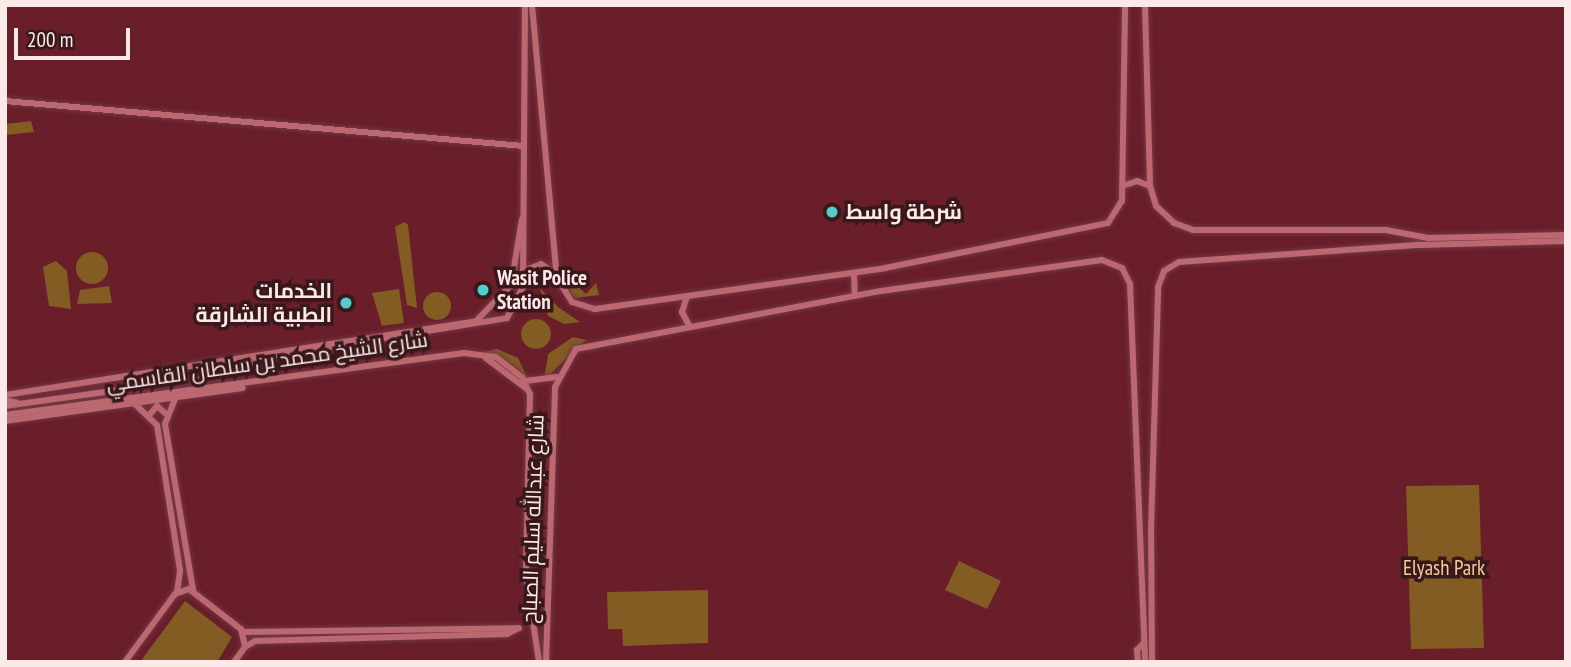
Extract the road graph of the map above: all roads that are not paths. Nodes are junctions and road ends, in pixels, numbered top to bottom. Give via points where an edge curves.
1 (525, 5) edge
2 (532, 5) edge
3 (1125, 5) edge
4 (1145, 5) edge
5 (530, 71) junction
6 (5, 101) edge
7 (523, 146) junction
8 (1122, 186) junction
9 (1150, 186) junction
10 (523, 218) junction
11 (1566, 234) edge
12 (1566, 241) edge
13 (523, 271) junction
14 (855, 272) junction
15 (556, 274) junction
16 (687, 296) junction
17 (855, 296) junction
18 (689, 325) junction
19 (185, 369) junction
20 (352, 371) junction
21 (557, 377) junction
22 (194, 380) junction
23 (181, 381) junction
24 (525, 381) junction
25 (531, 397) junction
26 (5, 398) edge
27 (177, 398) junction
28 (134, 403) junction
29 (23, 404) junction
30 (77, 405) junction
31 (5, 406) edge
32 (97, 408) junction
33 (165, 413) junction
34 (152, 414) junction
35 (5, 415) edge
36 (5, 421) edge
37 (183, 571) junction
38 (193, 590) junction
39 (177, 592) junction
40 (538, 629) junction
41 (243, 632) junction
42 (546, 634) junction
43 (267, 637) junction
44 (1144, 643) junction
45 (244, 647) junction
46 (125, 662) edge
47 (234, 662) edge
48 (539, 662) edge
49 (546, 662) edge
50 (1139, 662) edge
51 (1149, 662) edge

1 - 5 main road
2 - 5 main road
3 - 8 main road
4 - 9 main road
5 - 7 main road
5 - 15 main road via 542,98
6 - 7 main road
7 - 10 main road
8 - 9 main road via 1137,181
8 - 14 main road via 1118,212 1101,227 1026,235
9 - 11 main road via 1166,218 1193,230
10 - 13 main road, شارع الشيخ محمد بن سلطان القاسمي
10 - 19 main road via 511,285 480,320
12 - 51 main road via 1419,244 1179,262 1164,271 1159,283
13 - 15 main road via 541,264
13 - 22 main road, شارع الشيخ محمد بن سلطان القاسمي via 519,304 495,324 267,357
14 - 16 main road
14 - 17 main road
15 - 16 main road via 569,299 590,309
16 - 18 main road via 682,312
17 - 18 main road
17 - 44 main road via 1098,260 1124,271 1130,288
18 - 21 main road via 589,343 569,356
19 - 22 main road
19 - 23 main road
19 - 26 main road
20 - 24 main road, شارع الشيخ محمد بن سلطان القاسمي via 475,352 501,359
20 - 25 main road via 479,356 498,364
20 - 27 main road
20 - 30 main road, شارع الشيخ محمد بن سلطان القاسمي
21 - 24 main road
21 - 42 main road, شارع عبدالله سليم الصباح
22 - 23 main road, شارع الشيخ محمد بن سلطان القاسمي
23 - 29 main road, شارع الشيخ محمد بن سلطان القاسمي
24 - 25 main road, شارع عبدالله سليم الصباح
25 - 40 main road, شارع عبدالله سليم الصباح via 526,575
26 - 29 main road
27 - 28 main road
27 - 33 main road
28 - 32 main road
28 - 34 main road
29 - 31 main road, شارع الشيخ محمد بن سلطان القاسمي
30 - 32 main road
30 - 35 main road, شارع الشيخ محمد بن سلطان القاسمي
32 - 36 main road
33 - 34 main road via 157,406
33 - 37 main road
34 - 37 main road
37 - 38 main road
37 - 39 main road
38 - 39 main road
38 - 41 main road
39 - 46 main road
40 - 42 main road
40 - 48 main road, شارع عبدالله سليم الصباح
41 - 43 main road
41 - 45 main road
42 - 49 main road, شارع عبدالله سليم الصباح
43 - 43 main road via 520,629
43 - 45 main road
44 - 50 main road via 1137,650
44 - 51 main road
45 - 47 main road

